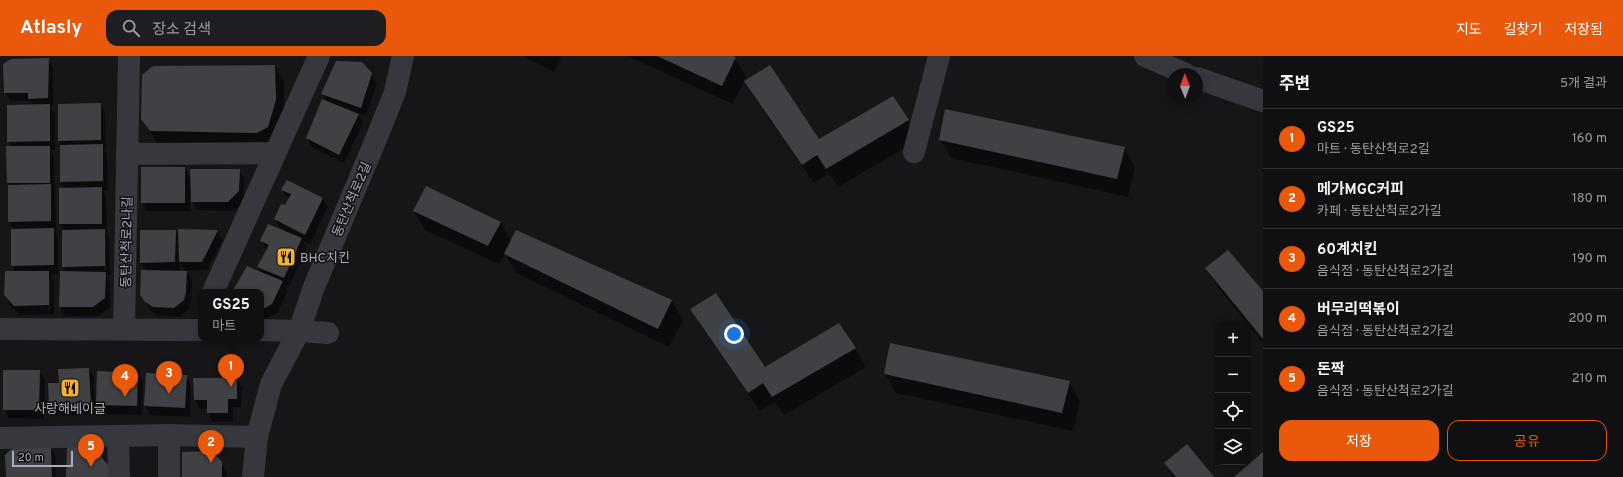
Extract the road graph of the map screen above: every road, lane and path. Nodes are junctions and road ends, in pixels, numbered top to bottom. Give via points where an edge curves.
1 (129, 56) edge
2 (319, 56) edge
3 (403, 56) edge
4 (939, 56) edge
5 (1145, 56) edge
6 (1172, 68) edge
7 (1203, 80) edge
8 (1263, 101) edge
9 (914, 152) dead end
10 (275, 153) junction
11 (127, 154) junction
12 (214, 289) edge
13 (198, 326) edge
14 (0, 329) edge
15 (124, 330) junction
16 (264, 330) edge
17 (299, 330) junction
18 (328, 333) dead end
19 (169, 435) junction
20 (118, 436) junction
21 (257, 437) junction
22 (0, 438) edge
23 (119, 477) edge
24 (169, 477) edge
25 (253, 477) edge

1 - 11 street, 동탄산척로2나길
2 - 10 street
3 - 17 street, 동탄산척로2길 via 395,92 314,287
4 - 9 street
5 - 6 street
7 - 8 street
10 - 11 street
10 - 12 street
11 - 15 street, 동탄산척로2나길
13 - 15 street
14 - 15 street
16 - 17 street
17 - 18 street
17 - 21 street, 동탄산척로2길 via 271,384
19 - 20 street
19 - 21 street
19 - 24 street
20 - 22 street
20 - 23 street
21 - 25 street, 동탄산척로2길

